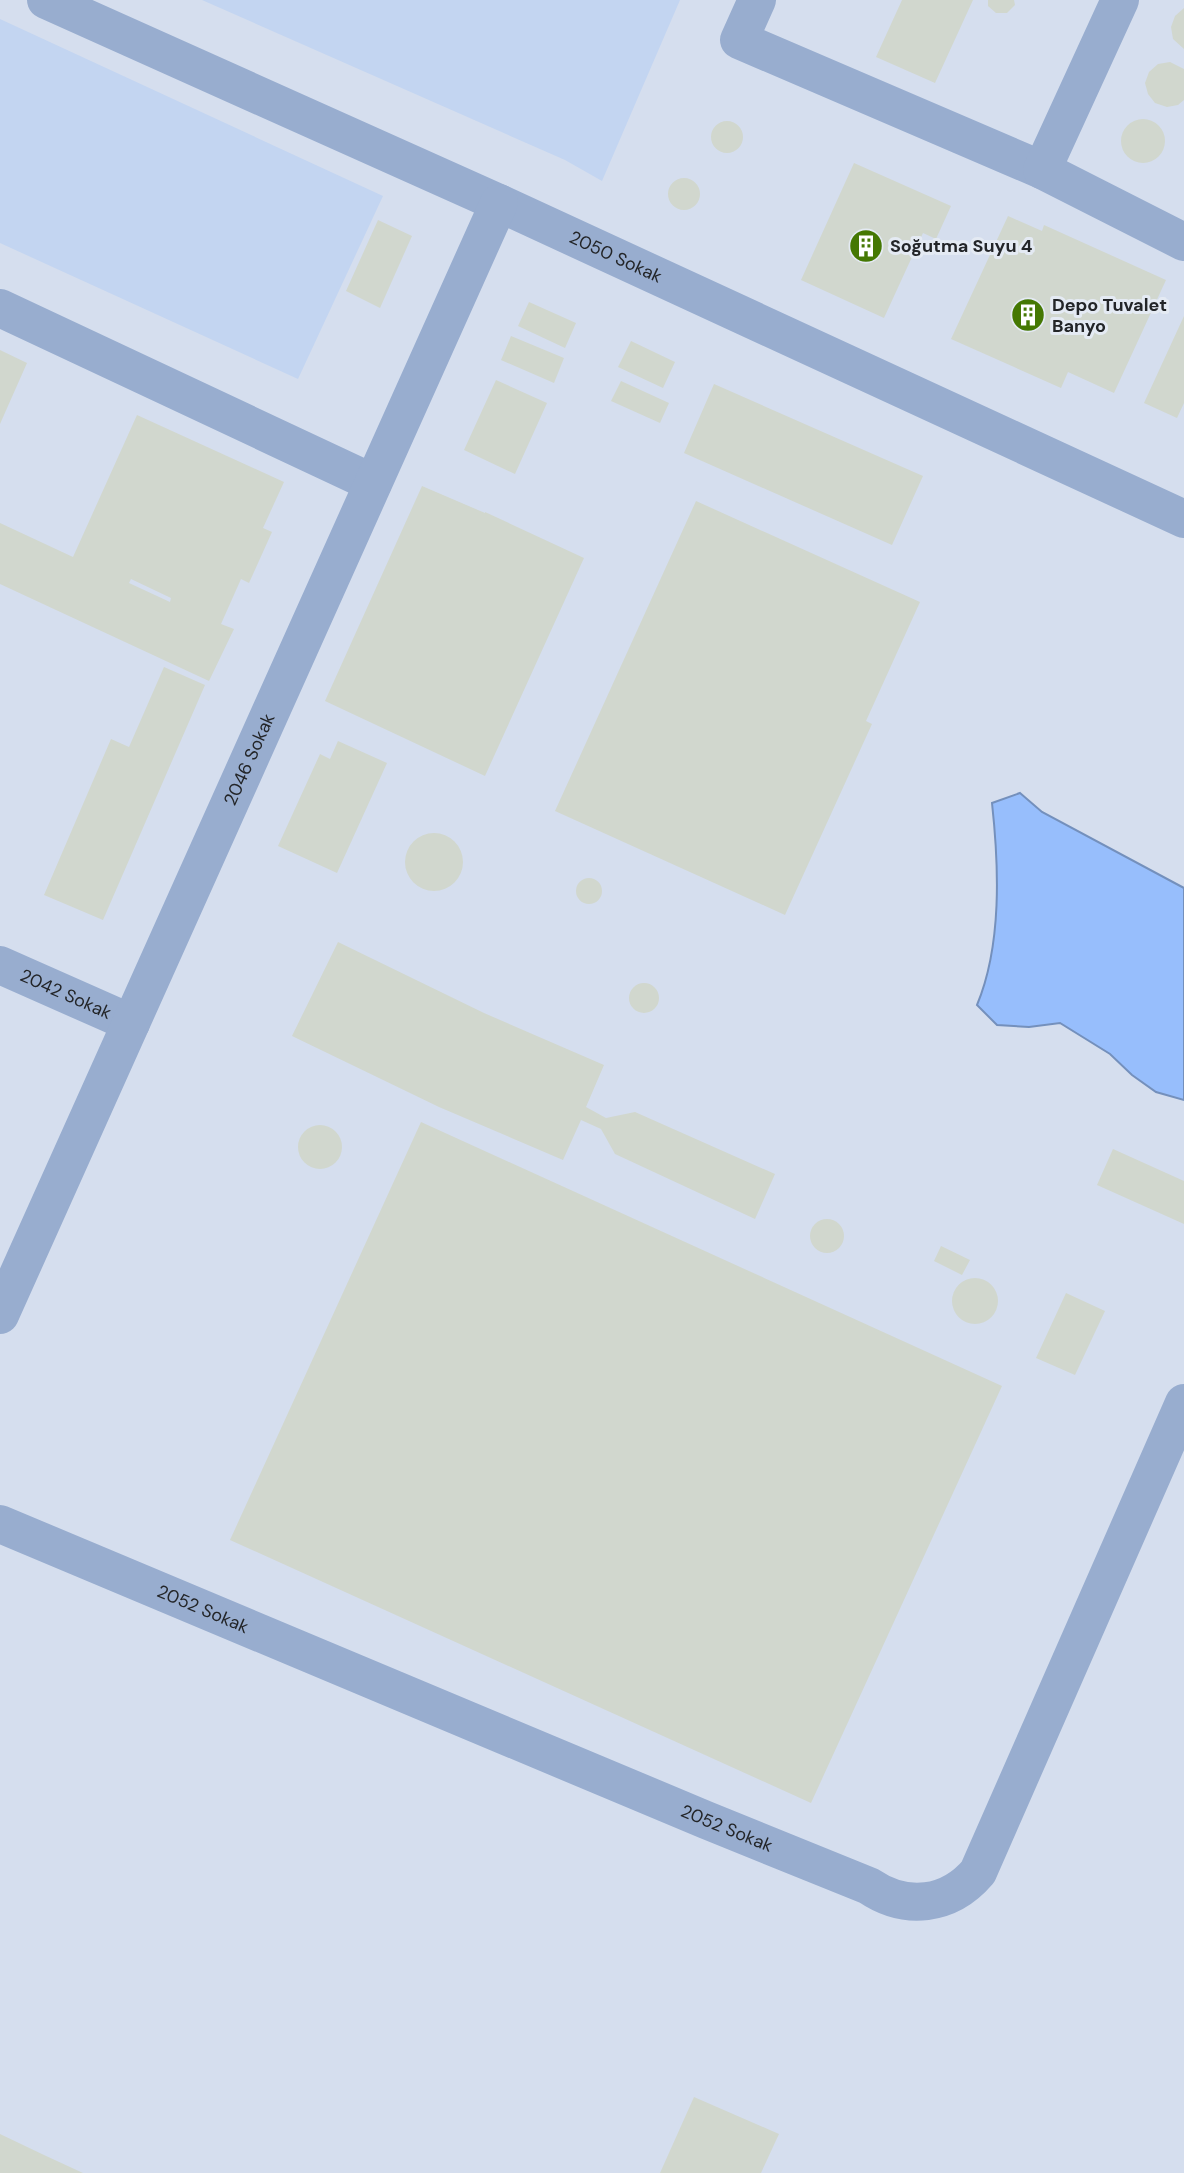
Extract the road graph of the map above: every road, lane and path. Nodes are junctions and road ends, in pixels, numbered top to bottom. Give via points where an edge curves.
1 (46, 0) edge
2 (757, 0) edge
3 (1120, 0) edge
4 (92, 9) edge
5 (1042, 170) junction
6 (499, 203) junction
7 (1184, 242) edge
8 (0, 308) edge
9 (373, 483) junction
10 (1184, 519) edge
11 (0, 965) edge
12 (131, 1023) junction
13 (0, 1315) edge
14 (1184, 1404) edge
15 (0, 1524) edge

1 - 4 lane, 2050 Sokak
2 - 5 lane via 740,40
3 - 5 lane
4 - 6 lane, 2050 Sokak
5 - 7 lane
6 - 9 lane, 2046 Sokak
6 - 10 lane, 2050 Sokak
8 - 9 lane
9 - 12 lane, 2046 Sokak
11 - 12 lane, 2042 Sokak
12 - 13 lane, 2046 Sokak
14 - 15 lane, 2052 Sokak via 978,1872 956,1892 926,1902 890,1898

